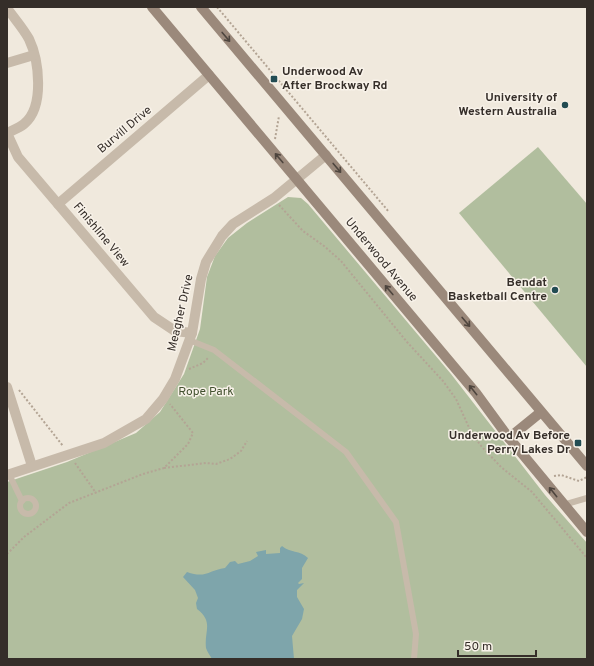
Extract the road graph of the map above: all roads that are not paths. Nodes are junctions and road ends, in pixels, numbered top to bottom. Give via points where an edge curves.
1 (152, 7) edge
2 (201, 7) edge
3 (7, 8) edge
4 (34, 55) junction
5 (7, 63) edge
6 (210, 76) junction
7 (7, 133) edge
8 (326, 155) junction
9 (296, 180) junction
10 (58, 204) junction
11 (191, 337) junction
12 (8, 392) edge
13 (541, 412) junction
14 (509, 438) junction
15 (32, 466) junction
16 (587, 466) edge
17 (8, 475) edge
18 (587, 498) edge
19 (22, 501) dead end
20 (563, 505) junction
21 (587, 532) edge
22 (414, 659) edge

1 - 6 main road, Underwood Avenue
2 -> 8 main road, Underwood Avenue
3 - 4 street via 28,38
4 - 5 street
4 - 7 street via 38,82 34,107 24,124
9 -> 6 main road, Underwood Avenue
6 - 10 street, Burvill Drive
7 - 10 street, Finishline View via 18,157
8 - 9 street, Meagher Drive
8 -> 13 main road, Underwood Avenue
9 - 11 street, Meagher Drive via 274,198 233,224 213,249 201,279
14 -> 9 main road, Underwood Avenue via 476,393
10 - 11 street, Finishline View via 154,317 175,331
11 - 15 street, Meagher Drive via 179,370 165,396 146,419 104,443
11 - 22 lane via 214,350 346,452 396,522 416,634
12 - 15 street
13 - 14 main road
13 - 16 main road, Underwood Avenue
20 -> 14 main road, Underwood Avenue
15 - 17 street, Meagher Drive
17 - 19 lane
18 - 20 lane
20 - 21 main road, Underwood Avenue

